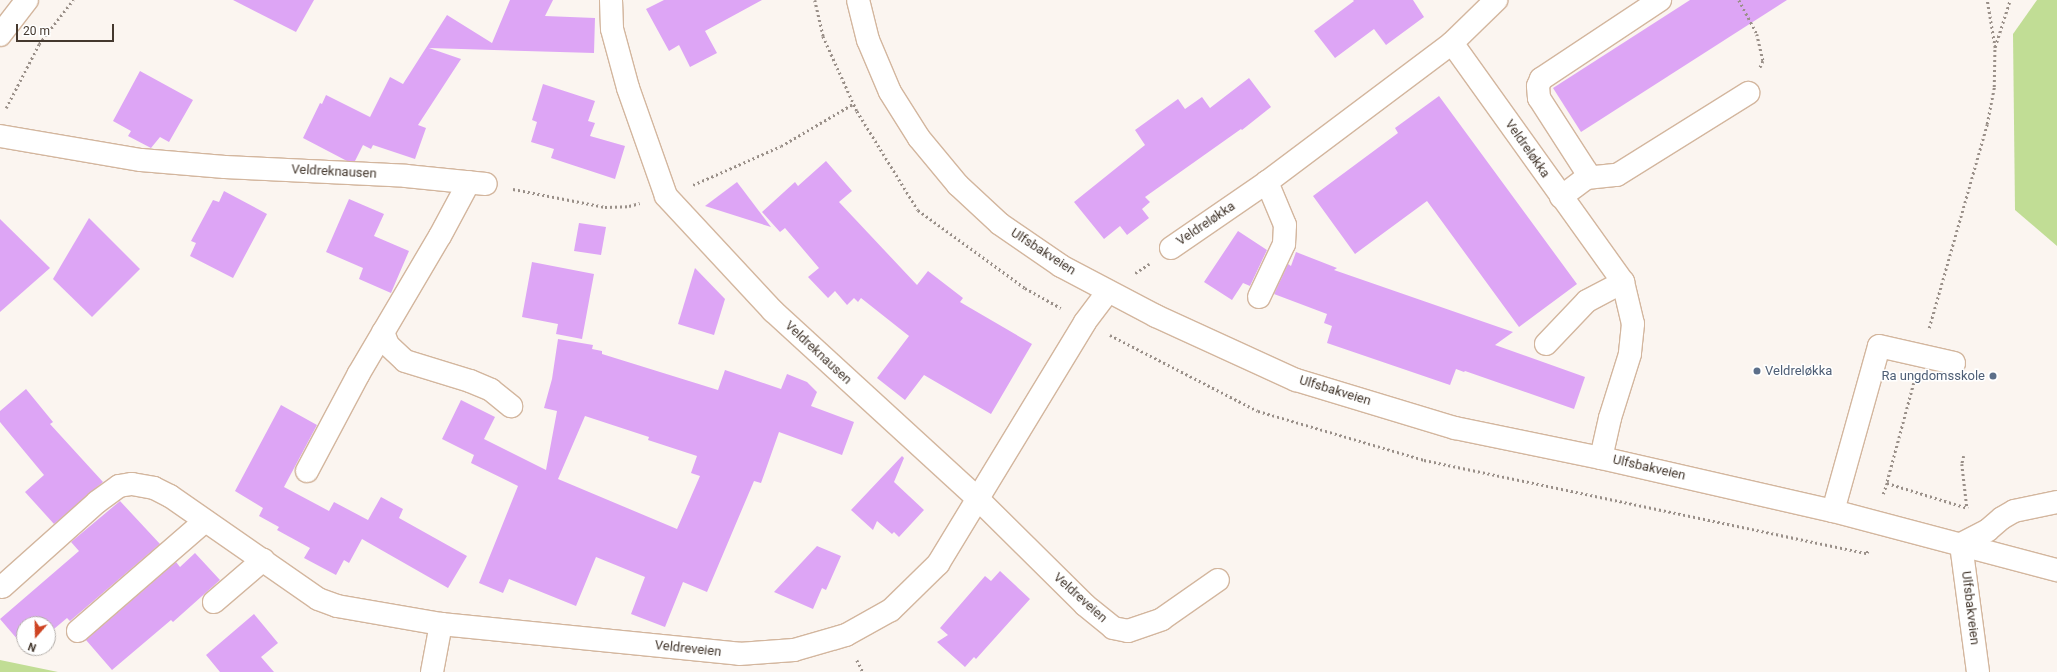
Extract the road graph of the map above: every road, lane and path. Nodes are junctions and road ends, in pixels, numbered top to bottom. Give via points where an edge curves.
1 (27, 0) edge
2 (73, 0) edge
3 (611, 0) edge
4 (858, 0) edge
5 (1496, 0) edge
6 (1660, 0) edge
7 (1739, 0) edge
8 (1987, 0) edge
9 (2010, 0) edge
10 (0, 35) edge
11 (1452, 43) junction
12 (1995, 48) junction
13 (1748, 93) joint
14 (853, 104) dead end
15 (4, 114) dead end
16 (0, 136) edge
17 (1586, 178) junction
18 (1267, 182) junction
19 (478, 183) junction
20 (666, 196) junction
21 (1561, 197) junction
22 (1171, 248) joint
23 (1623, 282) junction
24 (1108, 292) junction
25 (1259, 297) dead end
26 (383, 332) junction
27 (1546, 344) dead end
28 (1921, 355) junction
29 (1954, 363) dead end
30 (510, 406) dead end
31 (1964, 456) dead end
32 (1601, 458) junction
33 (307, 471) dead end
34 (979, 500) junction
35 (2057, 502) edge
36 (1967, 507) junction
37 (1833, 511) junction
38 (2002, 518) junction
39 (205, 521) junction
40 (1962, 544) junction
41 (263, 560) junction
42 (2057, 570) edge
43 (1218, 580) dead end
44 (2, 587) dead end
45 (214, 602) dead end
46 (441, 624) junction
47 (78, 631) dead end
48 (432, 672) edge
49 (1978, 672) edge

1 - 10 street
2 - 15 path via 39,44
3 - 20 street, Veldreknausen via 612,29 628,88
4 - 24 street, Ulfsbakveien via 868,40 890,92 919,138 958,185 1000,224 1061,266
5 - 11 street, Veldreløkka
6 - 17 street via 1546,74 1538,86 1539,98 1583,163
7 - 13 path via 1757,34 1763,61
8 - 12 path
9 - 12 path
11 - 18 street, Veldreløkka
11 - 21 street, Veldreløkka
12 - 28 path via 1994,87 1987,124
13 - 17 street via 1617,175
14 - 20 path via 781,146
16 - 19 street, Veldreknausen via 141,160 406,176
17 - 21 street
18 - 22 street, Veldreløkka
18 - 25 street via 1286,224 1284,244
19 - 20 path via 605,207 629,206
19 - 26 street via 440,236
20 - 34 street, Veldreknausen via 773,311
21 - 23 street, Veldreløkka
22 - 24 path
23 - 27 street via 1587,301
23 - 32 street, Veldreløkka via 1633,324 1630,354 1610,418
24 - 32 street, Ulfsbakveien via 1296,380 1455,428
24 - 34 street, Veldreveien via 1085,322
26 - 30 street via 388,345 405,361 470,381 491,390
26 - 33 street
28 - 29 street
28 - 36 path via 1887,483
28 - 37 street via 1879,346
31 - 36 path via 1962,464
32 - 37 street, Ulfsbakveien
34 - 43 street, Veldreveien via 1085,605 1113,628 1128,631 1162,619
34 - 46 street, Veldreveien via 938,564 891,610 846,635 794,650 739,654
35 - 38 street via 2029,507
36 - 38 path
37 - 40 street, Ulfsbakveien
38 - 40 street via 1988,530
39 - 41 street, Veldreveien
39 - 44 street, Veldreveien via 154,488 132,484 119,486 97,502
39 - 47 street
40 - 42 street, Ulfsbakveien
40 - 49 street, Ulfsbakveien
41 - 45 street
41 - 46 street, Veldreveien via 318,599 337,606
46 - 48 street

